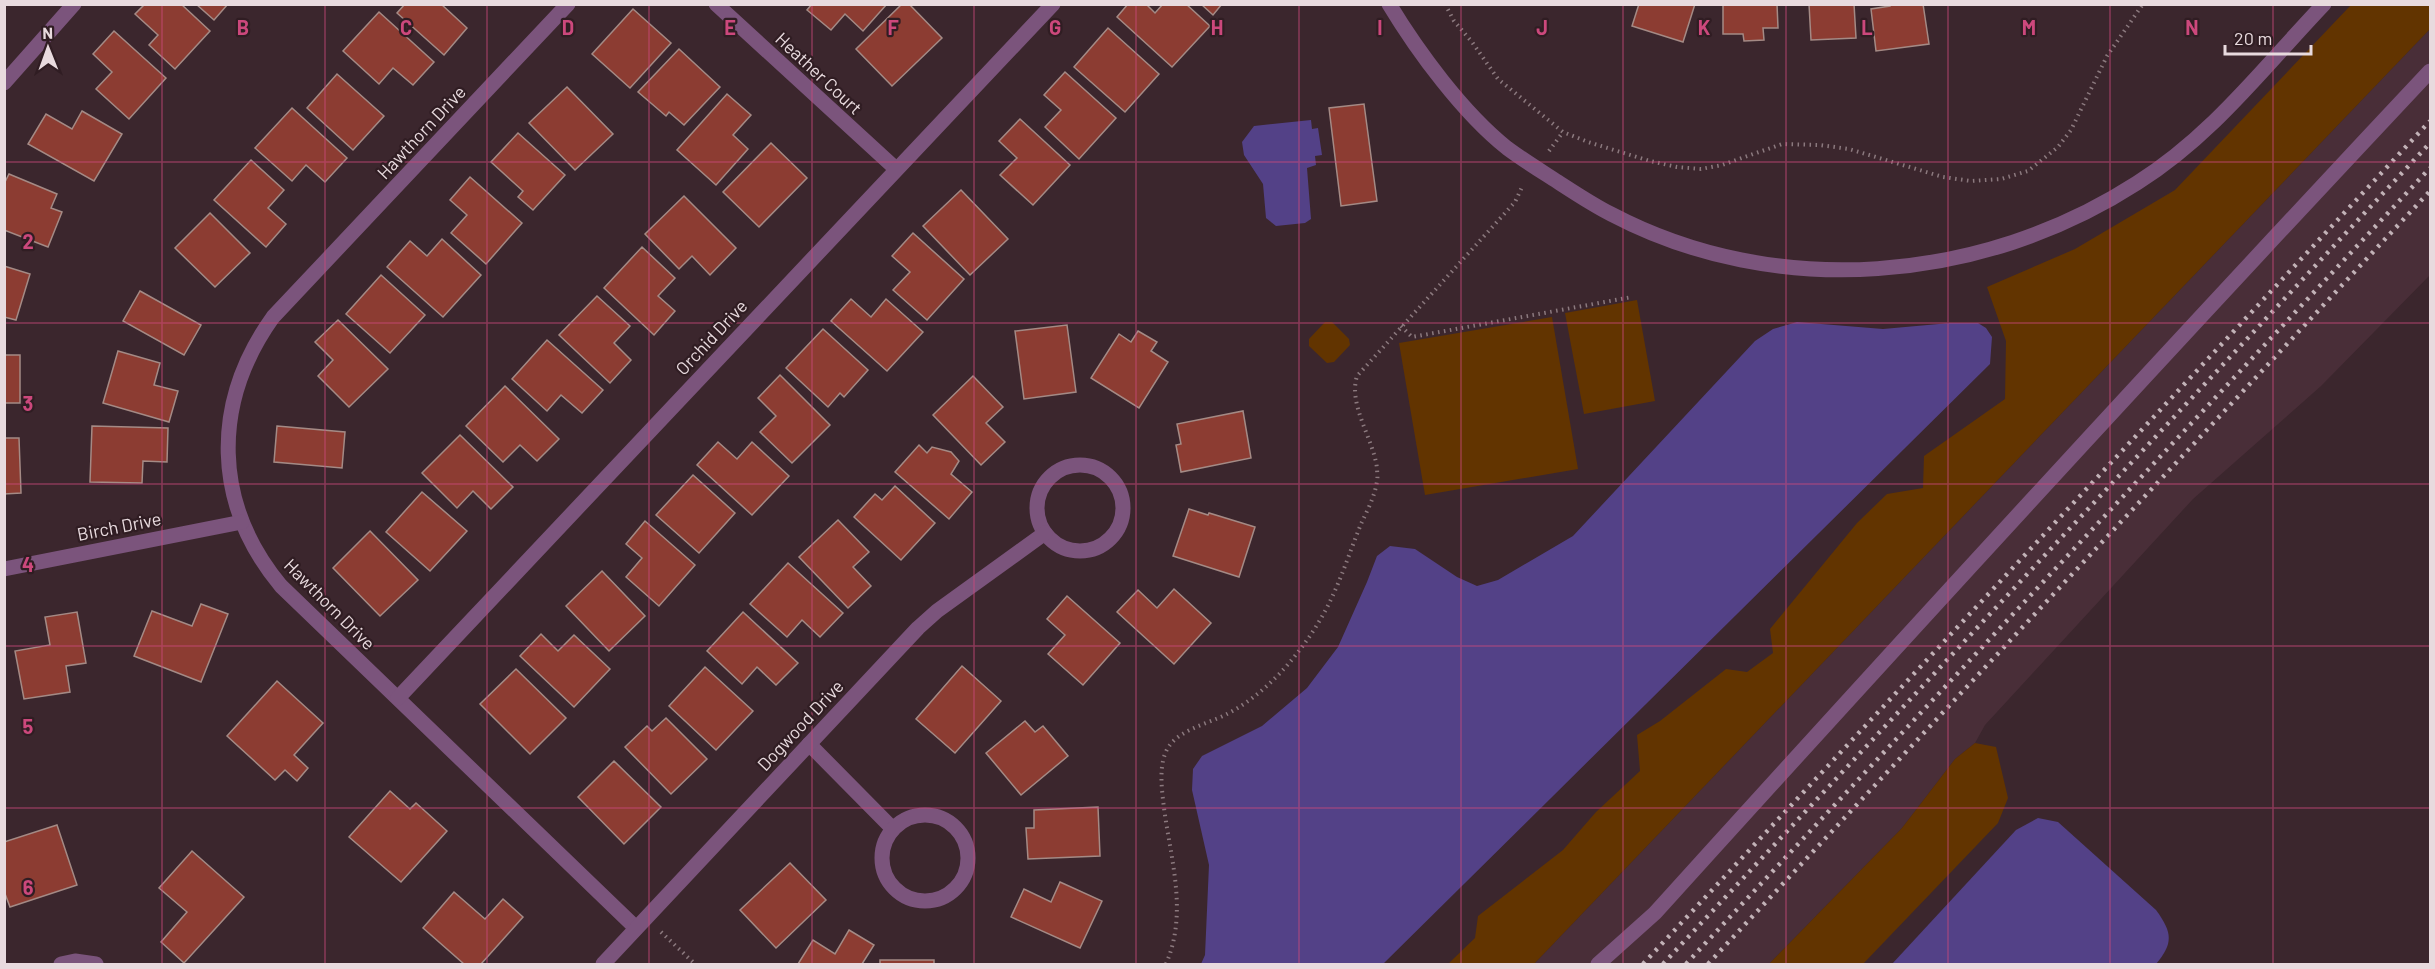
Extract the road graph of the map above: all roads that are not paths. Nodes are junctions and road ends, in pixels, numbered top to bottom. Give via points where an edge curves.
1 (74, 4) edge
2 (568, 4) edge
3 (716, 4) edge
4 (1053, 4) edge
5 (1389, 4) edge
6 (2319, 6) edge
7 (2430, 71) edge
8 (4, 83) edge
9 (896, 169) junction
10 (242, 522) junction
11 (1045, 533) junction
12 (4, 569) edge
13 (398, 698) junction
14 (809, 744) junction
15 (893, 829) junction
16 (641, 923) junction
17 (61, 964) edge
18 (96, 964) edge
19 (603, 964) edge
20 (1598, 964) edge

1 - 8 street
2 - 10 street, Hawthorn Drive via 262,332 245,364 230,417 229,472
3 - 9 street, Heather Court
4 - 9 street, Orchid Drive
5 - 6 street via 1423,56 1505,146 1611,214 1683,244 1732,257 1782,267 1834,271 1945,260 2019,241 2137,183 2216,122
7 - 20 street via 2037,492 1655,913
9 - 13 street, Orchid Drive
10 - 12 street, Birch Drive
10 - 13 street, Hawthorn Drive via 259,557 281,586
11 - 11 street via 1058,545 1074,550 1090,550 1106,543 1118,530 1123,514 1123,498 1116,482 1088,465 1070,465 1055,473 1043,485 1038,501 1038,518
11 - 14 street, Dogwood Drive via 927,619
13 - 16 street, Hawthorn Drive
14 - 15 street
14 - 16 street, Dogwood Drive
15 - 15 street via 884,843 882,860 885,876 896,890 910,899 927,901 957,888 966,873 968,856 955,827 940,818 923,815 907,819
16 - 19 street, Dogwood Drive
17 - 18 street

